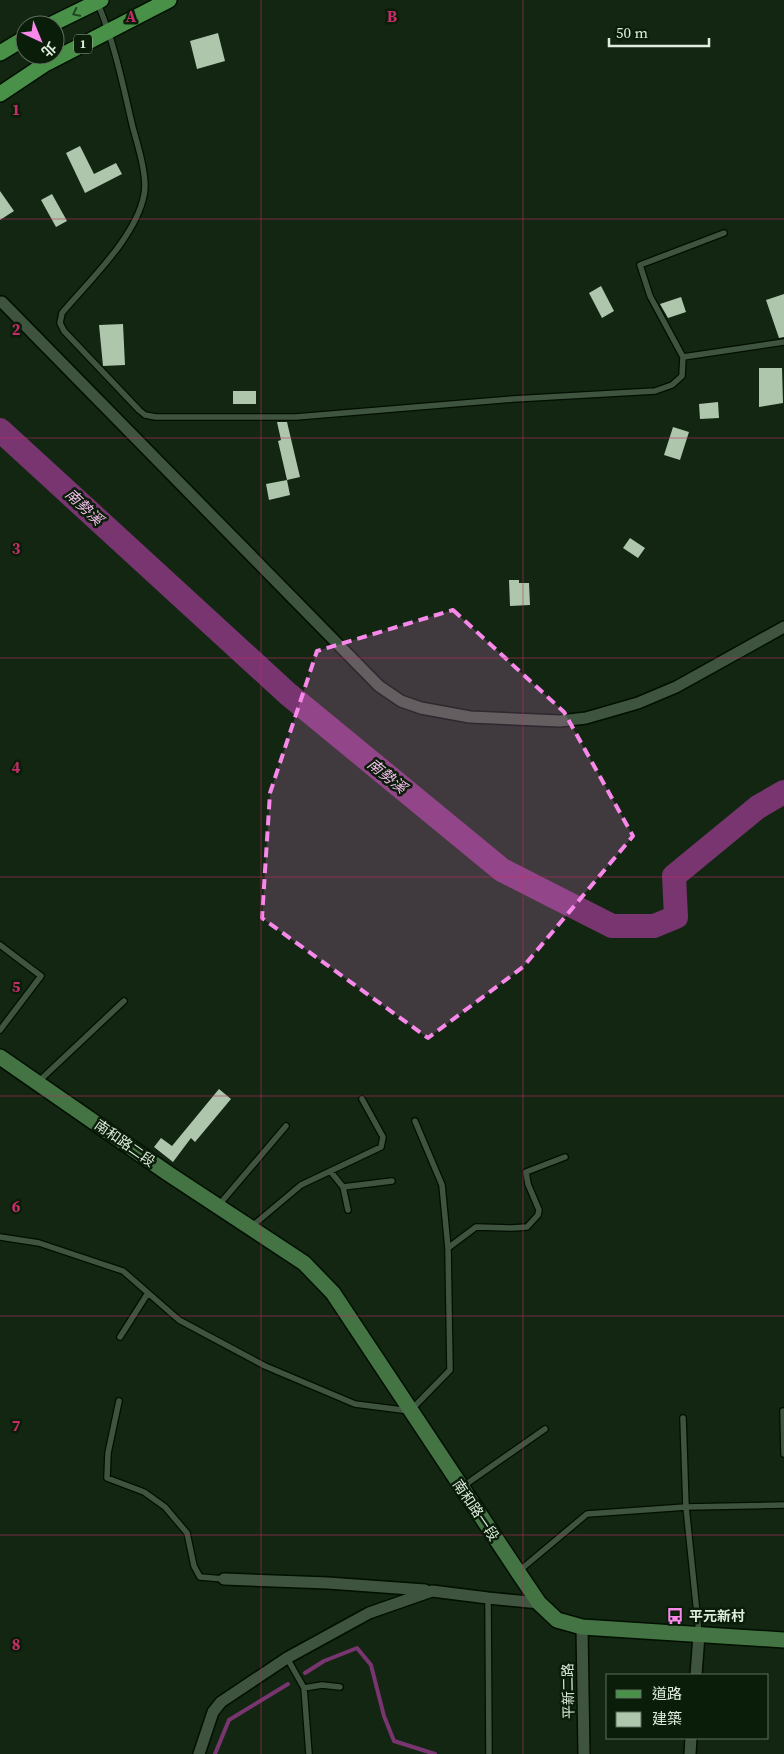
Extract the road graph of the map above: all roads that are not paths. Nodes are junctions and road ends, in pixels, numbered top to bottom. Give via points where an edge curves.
1 (169, 0) edge
2 (99, 1) edge
3 (65, 18) edge
4 (109, 31) junction
5 (15, 44) edge
6 (0, 53) edge
7 (0, 94) edge
8 (724, 233) dead end
9 (2, 302) dead end
10 (784, 342) edge
11 (683, 356) junction
12 (784, 627) edge
13 (0, 945) edge
14 (124, 1001) dead end
15 (0, 1030) edge
16 (0, 1057) edge
17 (38, 1082) junction
18 (362, 1099) dead end
19 (415, 1121) dead end
20 (286, 1126) dead end
21 (564, 1157) dead end
22 (331, 1172) junction
23 (392, 1181) dead end
24 (343, 1187) junction
25 (218, 1206) junction
26 (348, 1210) dead end
27 (251, 1227) junction
28 (0, 1237) edge
29 (448, 1248) junction
30 (148, 1293) junction
31 (120, 1337) dead end
32 (119, 1401) dead end
33 (410, 1411) junction
34 (783, 1411) edge
35 (683, 1418) dead end
36 (545, 1428) dead end
37 (784, 1454) edge
38 (461, 1488) junction
39 (784, 1505) edge
40 (686, 1507) junction
41 (518, 1572) junction
42 (224, 1579) joint
43 (432, 1591) junction
44 (488, 1598) junction
45 (539, 1602) junction
46 (582, 1627) junction
47 (699, 1635) junction
48 (784, 1640) edge
49 (287, 1658) junction
50 (696, 1674) edge
51 (340, 1687) dead end
52 (304, 1688) junction
53 (691, 1739) edge
54 (199, 1754) edge
55 (309, 1754) edge
56 (489, 1754) edge
57 (584, 1754) edge
58 (690, 1754) edge

1 - 4 main road, 1
2 -> 3 main road, 1
2 - 4 lane
4 - 7 main road, 1 via 45,64
4 - 11 lane via 142,166 145,194 122,242 62,313 60,323 64,331 146,414 156,417 296,417 655,391 672,385 682,376
5 - 6 main road
8 - 11 lane via 640,265 650,296
9 - 12 street via 378,686 401,700 421,708 470,717 586,718 638,703 676,687
10 - 11 lane
13 - 15 lane via 41,976
14 - 17 lane
16 - 17 main road, 南和路二段
17 - 25 main road, 南和路二段
18 - 22 lane via 383,1136 381,1147
19 - 29 lane via 442,1185
20 - 25 lane
21 - 29 lane via 526,1172 539,1210 538,1216 527,1227 476,1227
22 - 24 lane
22 - 27 lane via 301,1185
23 - 24 lane
24 - 26 lane
25 - 27 main road, 南和路二段
27 - 33 main road, 南和路一段 via 304,1263 333,1294
28 - 30 lane via 39,1243 124,1271
29 - 33 lane via 450,1370
30 - 31 lane
30 - 33 lane via 179,1320 265,1366 355,1404
32 - 42 lane via 108,1453 108,1478 144,1492 165,1506 187,1533 194,1566 200,1577
33 - 38 main road, 南和路一段
34 - 37 lane
35 - 40 lane
36 - 38 lane
38 - 41 main road, 南和路一段
39 - 40 lane
40 - 41 lane via 587,1514
40 - 47 lane
41 - 45 main road, 南和路一段
42 - 43 street
43 - 44 street
43 - 49 street via 369,1613
44 - 45 street
44 - 56 lane
45 - 46 main road, 南和路一段 via 558,1620
46 - 47 main road, 南和路一段
46 - 57 street, 平新二路
47 - 48 main road, 南和路一段
47 - 50 street
49 - 52 lane
49 - 54 street via 221,1702 213,1712
51 - 52 lane
52 - 55 lane
53 - 58 street

